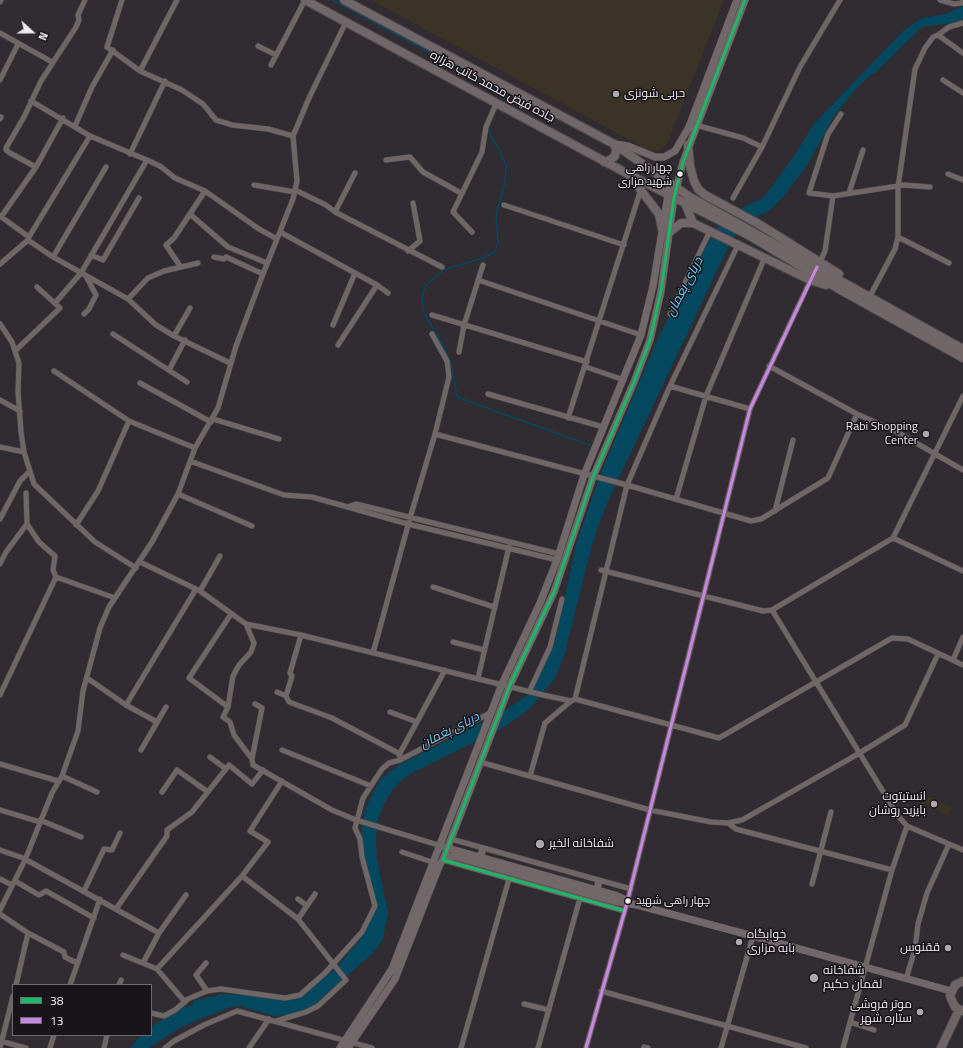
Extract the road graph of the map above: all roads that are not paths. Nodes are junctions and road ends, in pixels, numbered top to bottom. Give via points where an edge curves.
1 (85, 0) edge
2 (122, 0) edge
3 (176, 0) edge
4 (305, 0) edge
5 (344, 0) edge
6 (737, 0) edge
7 (745, 0) edge
8 (840, 0) edge
9 (940, 0) edge
10 (962, 2) edge
11 (346, 22) junction
12 (963, 23) edge
13 (0, 33) edge
14 (938, 35) junction
15 (18, 44) junction
16 (258, 46) dead end
17 (113, 50) junction
18 (963, 53) edge
19 (276, 55) junction
20 (52, 62) junction
21 (271, 66) dead end
22 (140, 70) junction
23 (0, 80) edge
24 (943, 80) dead end
25 (165, 81) junction
26 (963, 93) edge
27 (31, 101) junction
28 (496, 104) junction
29 (841, 114) dead end
30 (63, 118) junction
31 (696, 125) junction
32 (75, 126) junction
33 (90, 136) junction
34 (293, 136) junction
35 (614, 144) junction
36 (688, 145) junction
37 (762, 147) junction
38 (863, 150) dead end
39 (130, 154) junction
40 (147, 160) junction
41 (386, 160) dead end
42 (604, 162) junction
43 (106, 167) dead end
44 (36, 168) junction
45 (355, 173) dead end
46 (628, 174) junction
47 (948, 174) dead end
48 (963, 180) edge
49 (254, 185) dead end
50 (673, 185) junction
51 (898, 187) junction
52 (930, 187) dead end
53 (641, 190) junction
54 (206, 191) junction
55 (295, 191) junction
56 (461, 193) junction
57 (849, 193) junction
58 (671, 196) junction
59 (833, 196) junction
60 (139, 198) dead end
61 (733, 198) dead end
62 (413, 203) dead end
63 (685, 203) junction
64 (504, 205) dead end
65 (335, 212) junction
66 (722, 214) junction
67 (191, 215) junction
68 (1, 216) edge
69 (693, 223) junction
70 (666, 230) junction
71 (712, 231) junction
72 (280, 232) junction
73 (472, 232) dead end
74 (898, 237) junction
75 (28, 238) junction
76 (277, 238) junction
77 (736, 243) junction
78 (624, 245) junction
79 (408, 251) junction
80 (91, 255) junction
81 (53, 257) junction
82 (214, 257) dead end
83 (765, 257) junction
84 (198, 263) dead end
85 (267, 263) junction
86 (949, 263) dead end
87 (0, 264) edge
88 (483, 265) dead end
89 (180, 266) junction
90 (442, 267) dead end
91 (815, 271) junction
92 (355, 273) junction
93 (83, 274) junction
94 (263, 274) junction
95 (478, 280) junction
96 (377, 285) junction
97 (37, 287) dead end
98 (388, 293) dead end
99 (870, 296) junction
100 (128, 299) junction
101 (55, 303) junction
102 (190, 308) dead end
103 (84, 314) dead end
104 (670, 314) dead end
105 (432, 315) dead end
106 (600, 322) junction
107 (0, 324) edge
108 (911, 324) junction
109 (333, 325) dead end
110 (464, 325) junction
111 (114, 334) dead end
112 (432, 334) dead end
113 (641, 335) junction
114 (174, 336) junction
115 (185, 340) junction
116 (338, 345) dead end
117 (963, 349) edge
118 (15, 351) junction
119 (459, 352) dead end
120 (963, 358) edge
121 (230, 363) junction
122 (586, 365) junction
123 (769, 366) junction
124 (169, 370) junction
125 (54, 371) dead end
126 (624, 380) junction
127 (187, 382) dead end
128 (140, 383) dead end
129 (670, 386) junction
130 (488, 394) dead end
131 (706, 396) junction
132 (963, 396) edge
133 (0, 400) edge
134 (750, 408) junction
135 (20, 411) junction
136 (857, 414) junction
137 (568, 418) junction
138 (212, 420) junction
139 (129, 421) junction
140 (603, 427) junction
141 (435, 434) junction
142 (279, 439) dead end
143 (793, 440) dead end
144 (0, 447) edge
145 (195, 448) junction
146 (24, 452) junction
147 (934, 454) junction
148 (190, 461) junction
149 (963, 470) edge
150 (30, 471) junction
151 (584, 475) junction
152 (593, 477) junction
153 (627, 485) junction
154 (26, 494) dead end
155 (178, 494) junction
156 (676, 499) junction
157 (350, 506) junction
158 (775, 511) junction
159 (725, 514) junction
160 (410, 518) junction
161 (0, 519) edge
162 (27, 524) junction
163 (408, 524) junction
164 (76, 526) junction
165 (252, 526) dead end
166 (893, 538) junction
167 (510, 542) junction
168 (508, 549) junction
169 (220, 556) dead end
170 (558, 557) junction
171 (140, 562) junction
172 (0, 564) edge
173 (136, 568) junction
174 (604, 571) junction
175 (963, 571) edge
176 (56, 578) junction
177 (433, 587) dead end
178 (198, 590) junction
179 (704, 597) junction
180 (115, 598) junction
181 (562, 599) dead end
182 (494, 607) junction
183 (772, 610) junction
184 (231, 614) junction
185 (246, 624) junction
186 (301, 635) junction
187 (963, 637) edge
188 (453, 642) dead end
189 (484, 650) junction
190 (373, 653) junction
191 (938, 654) junction
192 (953, 660) junction
193 (963, 665) edge
194 (445, 670) junction
195 (87, 678) junction
196 (478, 678) junction
197 (816, 682) junction
198 (502, 684) junction
199 (510, 685) junction
200 (531, 691) junction
201 (277, 692) dead end
202 (0, 695) edge
203 (286, 696) junction
204 (573, 700) junction
205 (254, 704) dead end
206 (126, 705) junction
207 (166, 707) dead end
208 (228, 707) junction
209 (390, 712) dead end
210 (490, 713) junction
211 (157, 722) junction
212 (417, 722) junction
213 (671, 724) junction
214 (141, 750) dead end
215 (282, 750) dead end
216 (400, 754) junction
217 (858, 754) junction
218 (210, 757) dead end
219 (252, 758) junction
220 (395, 762) junction
221 (480, 762) junction
222 (0, 764) edge
223 (226, 769) junction
224 (263, 770) junction
225 (62, 776) junction
226 (530, 776) junction
227 (58, 781) junction
228 (282, 781) junction
229 (371, 786) junction
230 (97, 792) dead end
231 (162, 792) dead end
232 (208, 792) junction
233 (0, 810) edge
234 (650, 810) junction
235 (831, 812) dead end
236 (40, 821) junction
237 (359, 821) junction
238 (728, 823) junction
239 (907, 826) junction
240 (120, 833) dead end
241 (81, 837) dead end
242 (451, 840) junction
243 (949, 844) junction
244 (438, 845) junction
245 (448, 848) junction
246 (483, 849) junction
247 (0, 850) edge
248 (963, 850) edge
249 (821, 851) junction
250 (402, 852) dead end
251 (480, 857) junction
252 (25, 860) junction
253 (443, 860) junction
254 (432, 862) junction
255 (467, 863) junction
256 (892, 870) junction
257 (242, 876) junction
258 (0, 879) edge
259 (509, 879) junction
260 (599, 881) junction
261 (14, 883) junction
262 (812, 884) dead end
263 (631, 889) junction
264 (597, 890) junction
265 (84, 891) junction
266 (315, 894) dead end
267 (186, 895) dead end
268 (580, 898) junction
269 (100, 899) junction
270 (298, 899) dead end
271 (605, 902) junction
272 (628, 902) junction
273 (307, 906) junction
274 (116, 909) junction
275 (0, 910) edge
276 (625, 911) junction
277 (0, 914) edge
278 (94, 918) junction
279 (298, 919) junction
280 (28, 933) junction
281 (159, 933) junction
282 (753, 936) junction
283 (123, 955) dead end
284 (77, 963) junction
285 (143, 963) junction
286 (206, 963) dead end
287 (335, 965) junction
288 (865, 967) junction
289 (157, 969) junction
290 (906, 978) junction
291 (963, 981) edge
292 (16, 984) edge
293 (70, 984) edge
294 (207, 991) junction
295 (601, 991) junction
296 (951, 991) junction
297 (12, 1000) edge
298 (185, 1002) junction
299 (524, 1004) dead end
300 (549, 1010) junction
301 (961, 1011) edge
302 (152, 1013) edge
303 (269, 1019) junction
304 (276, 1021) junction
305 (850, 1022) junction
306 (728, 1027) junction
307 (874, 1030) dead end
308 (54, 1036) edge
309 (106, 1036) edge
310 (1, 1041) edge
311 (348, 1044) edge
312 (0, 1048) edge
313 (26, 1048) edge
314 (50, 1048) edge
315 (104, 1048) edge
316 (165, 1048) edge
317 (249, 1048) edge
318 (340, 1048) edge
319 (372, 1048) edge
320 (461, 1048) edge
321 (538, 1048) edge
322 (586, 1048) edge
323 (721, 1048) edge
324 (806, 1048) edge
325 (843, 1048) edge
326 (941, 1048) edge

1 - 20 street via 76,27
2 - 17 street via 107,47
3 - 22 street
4 - 11 main road, جاده فیض محمد کاتب هزاره
4 - 19 street
5 - 35 main road
6 - 35 main road via 689,127 676,151 664,157 656,157 628,146
7 - 31 main road
8 - 37 street via 800,67
9 - 10 street via 954,5
11 - 28 main road, جاده فیض محمد کاتب هزاره
11 - 34 street
12 - 14 street via 949,27
13 - 15 street
14 - 18 street
14 - 51 street via 933,37 925,48 916,69
15 - 20 street
15 - 23 street
16 - 19 street
17 - 22 street
17 - 32 street via 92,87
19 - 21 street
20 - 27 street
22 - 25 street
24 - 26 street
25 - 34 street via 203,104 216,120
25 - 39 street
27 - 30 street
27 - 44 street via 6,150
28 - 42 main road, جاده فیض محمد کاتب هزاره
28 - 56 street via 486,127 482,152
29 - 59 street via 828,134 809,192
30 - 32 street
30 - 44 street
31 - 36 main road
31 - 37 street via 743,138
32 - 33 street
33 - 39 street
33 - 75 street
34 - 55 street via 298,181
35 - 42 main road via 615,156
35 - 50 main road
36 - 50 main road
36 - 66 main road via 690,166 698,189
37 - 61 street
38 - 57 street
39 - 40 street
40 - 54 street via 176,178
40 - 80 street
41 - 56 street via 410,158 424,172
42 - 46 main road, جاده فیض محمد کاتب هزاره
43 - 81 street
44 - 68 street
45 - 65 street
46 - 53 main road
46 - 58 main road, جاده فیض محمد کاتب هزاره
47 - 48 street
49 - 55 street
50 - 58 main road
50 - 66 main road
51 - 52 street
51 - 57 street
51 - 74 street
53 - 70 main road via 659,214
53 - 78 street
54 - 67 street
54 - 76 street via 259,229
55 - 65 street via 326,205
55 - 72 street
56 - 73 street via 453,212
57 - 59 street
58 - 63 main road, جاده فیض محمد کاتب هزاره
58 - 70 main road
59 - 91 street via 825,251
60 - 80 street via 102,260
62 - 79 street via 420,241
63 - 66 main road, جاده فیض محمد کاتب هزاره
63 - 69 main road
64 - 78 street
65 - 79 street
66 - 91 main road
66 - 91 main road via 757,223
67 - 85 street via 228,247
67 - 89 street via 166,245
68 - 75 street
69 - 70 main road via 681,223
69 - 71 main road
70 - 113 main road
70 - 152 main road via 662,291 650,340
71 - 77 main road
71 - 104 street
72 - 76 street
72 - 92 street
74 - 86 street
74 - 99 street via 895,249
75 - 81 street
75 - 87 street
76 - 85 street
77 - 83 main road
77 - 129 street
78 - 106 street
79 - 90 street
80 - 93 street
81 - 93 street
82 - 94 street via 226,257
83 - 91 main road
83 - 131 street
84 - 89 street
85 - 94 street
88 - 95 street
89 - 100 street via 148,278
91 - 99 main road
91 - 108 main road via 844,292
91 - 123 street
92 - 96 street
92 - 109 street
93 - 100 street
93 - 101 street
93 - 103 street via 96,295
94 - 121 street
95 - 106 street
95 - 110 street
96 - 98 street
96 - 116 street
97 - 101 street
99 - 108 main road
100 - 114 street via 156,325
101 - 118 street via 60,308
102 - 114 street
105 - 110 street
106 - 113 street
106 - 122 street
107 - 118 street
108 - 117 main road
108 - 120 main road
110 - 119 street
110 - 122 street
111 - 124 street
112 - 141 street via 444,353 450,370
113 - 126 main road
114 - 115 street
115 - 121 street
115 - 124 street
118 - 135 street via 19,363
121 - 138 street via 218,408
122 - 126 street
122 - 137 street
123 - 134 street
123 - 136 street
124 - 127 street
125 - 139 street
126 - 140 main road
128 - 138 street
129 - 131 street
129 - 153 street
130 - 137 street
131 - 134 street
131 - 156 street
132 - 147 street
133 - 135 street
134 - 159 street
135 - 146 street
136 - 147 street via 897,432
136 - 158 street via 828,478
137 - 140 street
138 - 142 street
138 - 145 street
139 - 145 street
139 - 164 street via 98,491
140 - 151 main road
141 - 151 street
141 - 160 street
143 - 158 street
144 - 146 street
145 - 148 street
146 - 150 street
147 - 149 street
147 - 166 street
148 - 155 street
148 - 157 street via 284,495 312,497
150 - 161 street via 20,481
150 - 164 street via 34,484
151 - 152 street
151 - 170 main road
152 - 153 street
152 - 199 main road via 554,592
153 - 156 street
153 - 174 street
154 - 162 street
155 - 165 street
155 - 171 street
156 - 159 street
157 - 160 street via 356,504
157 - 163 street via 355,510
158 - 159 street via 751,521
159 - 179 street
160 - 163 street
160 - 167 street
162 - 172 street
162 - 176 street via 39,542 55,556 53,570
163 - 168 street
163 - 190 street
164 - 173 street via 95,542
166 - 175 street
166 - 183 street
167 - 168 street
167 - 170 street
168 - 170 street
168 - 182 street
169 - 178 street
170 - 198 main road via 540,603
171 - 173 street
171 - 178 street
173 - 180 street
174 - 179 street
174 - 204 street
176 - 180 street
176 - 202 street
177 - 182 street
178 - 184 street
178 - 206 street
179 - 183 street via 763,611
179 - 213 street
180 - 195 street via 100,628
181 - 200 street via 550,648
182 - 189 street
183 - 197 street
184 - 185 street
184 - 208 street via 189,678
185 - 186 street
185 - 208 street via 254,643 251,652 233,676
186 - 190 street
186 - 203 street
187 - 192 street
188 - 189 street
189 - 196 street
190 - 194 street
191 - 192 street
191 - 197 street via 908,639 892,638
191 - 217 street via 905,725
192 - 193 street
194 - 196 street
194 - 212 street
195 - 206 street
195 - 225 street via 78,731
196 - 198 street
197 - 213 street via 719,738
197 - 217 street
198 - 199 street
198 - 210 main road
199 - 200 street
199 - 221 main road
200 - 204 street
201 - 203 street
203 - 216 street via 289,702 332,718
204 - 213 street
204 - 226 street via 545,723
205 - 219 street via 262,708
206 - 211 street
207 - 211 street
208 - 219 street via 223,716 230,722 234,735
209 - 212 street
210 - 220 street
210 - 244 main road
211 - 214 street
212 - 216 street
213 - 234 street
215 - 229 street
216 - 220 street
217 - 238 street via 742,820
217 - 239 street
218 - 223 street
219 - 224 street via 253,766
220 - 229 street via 382,769
221 - 226 street
221 - 242 main road
222 - 227 street
223 - 224 street via 230,766 252,784
223 - 232 street
224 - 228 street
225 - 227 street
225 - 230 street
226 - 234 street
227 - 236 street
228 - 237 street via 332,810
228 - 257 street via 250,830 268,842
229 - 237 street via 364,798
231 - 232 street via 177,770
232 - 274 street via 188,816 167,830 166,836
233 - 236 street
234 - 238 street
234 - 263 street
235 - 249 street
236 - 241 street
236 - 252 street
237 - 244 street
237 - 287 street via 355,828 360,839 362,858 375,906 362,932
238 - 249 street via 736,829
239 - 243 street
239 - 256 street
240 - 265 street via 112,850 104,849
242 - 245 main road
242 - 246 street
243 - 248 street
243 - 290 street via 927,893
244 - 245 main road
244 - 254 main road
245 - 251 main road
245 - 253 main road
246 - 251 main road
246 - 260 street
247 - 252 street
249 - 256 street
249 - 262 street
250 - 254 street
251 - 264 main road
252 - 261 street
252 - 265 street
253 - 255 main road via 452,856
253 - 311 main road via 395,979
254 - 311 main road via 392,969
255 - 259 street
255 - 271 main road
256 - 288 street
257 - 279 street
257 - 289 street
258 - 261 street
259 - 268 street
259 - 320 street
260 - 263 street
260 - 264 main road
261 - 275 street
261 - 278 street via 40,895 46,891
263 - 272 street
264 - 272 main road
265 - 269 street
266 - 273 street
267 - 281 street
268 - 271 street
268 - 300 street
269 - 274 street
269 - 278 street
270 - 273 street
271 - 272 main road
271 - 276 street
272 - 276 street
272 - 282 main road
273 - 279 street
274 - 281 street
276 - 295 street
277 - 280 street
278 - 284 street
279 - 287 street
280 - 284 street via 64,952 65,957
280 - 292 street
281 - 285 street
282 - 288 main road
282 - 306 street
283 - 285 street
284 - 293 street
285 - 289 street
286 - 294 street via 196,975
287 - 294 street via 300,995 285,998 222,989
287 - 304 street via 346,980 318,1006
288 - 290 main road
288 - 305 street
289 - 298 street
290 - 296 main road
291 - 296 highway via 955,985
294 - 298 street via 196,994
295 - 306 street
295 - 322 street
296 - 301 highway via 952,1004
297 - 310 street
298 - 302 street via 164,1016
299 - 300 street
300 - 321 street
301 - 326 highway
303 - 304 street
303 - 316 street via 237,1011 194,1030
303 - 317 street
304 - 311 street
305 - 307 street
305 - 325 street
306 - 323 street
306 - 324 street
308 - 314 street
309 - 315 street
310 - 312 street
310 - 313 street
311 - 318 main road
311 - 319 street

